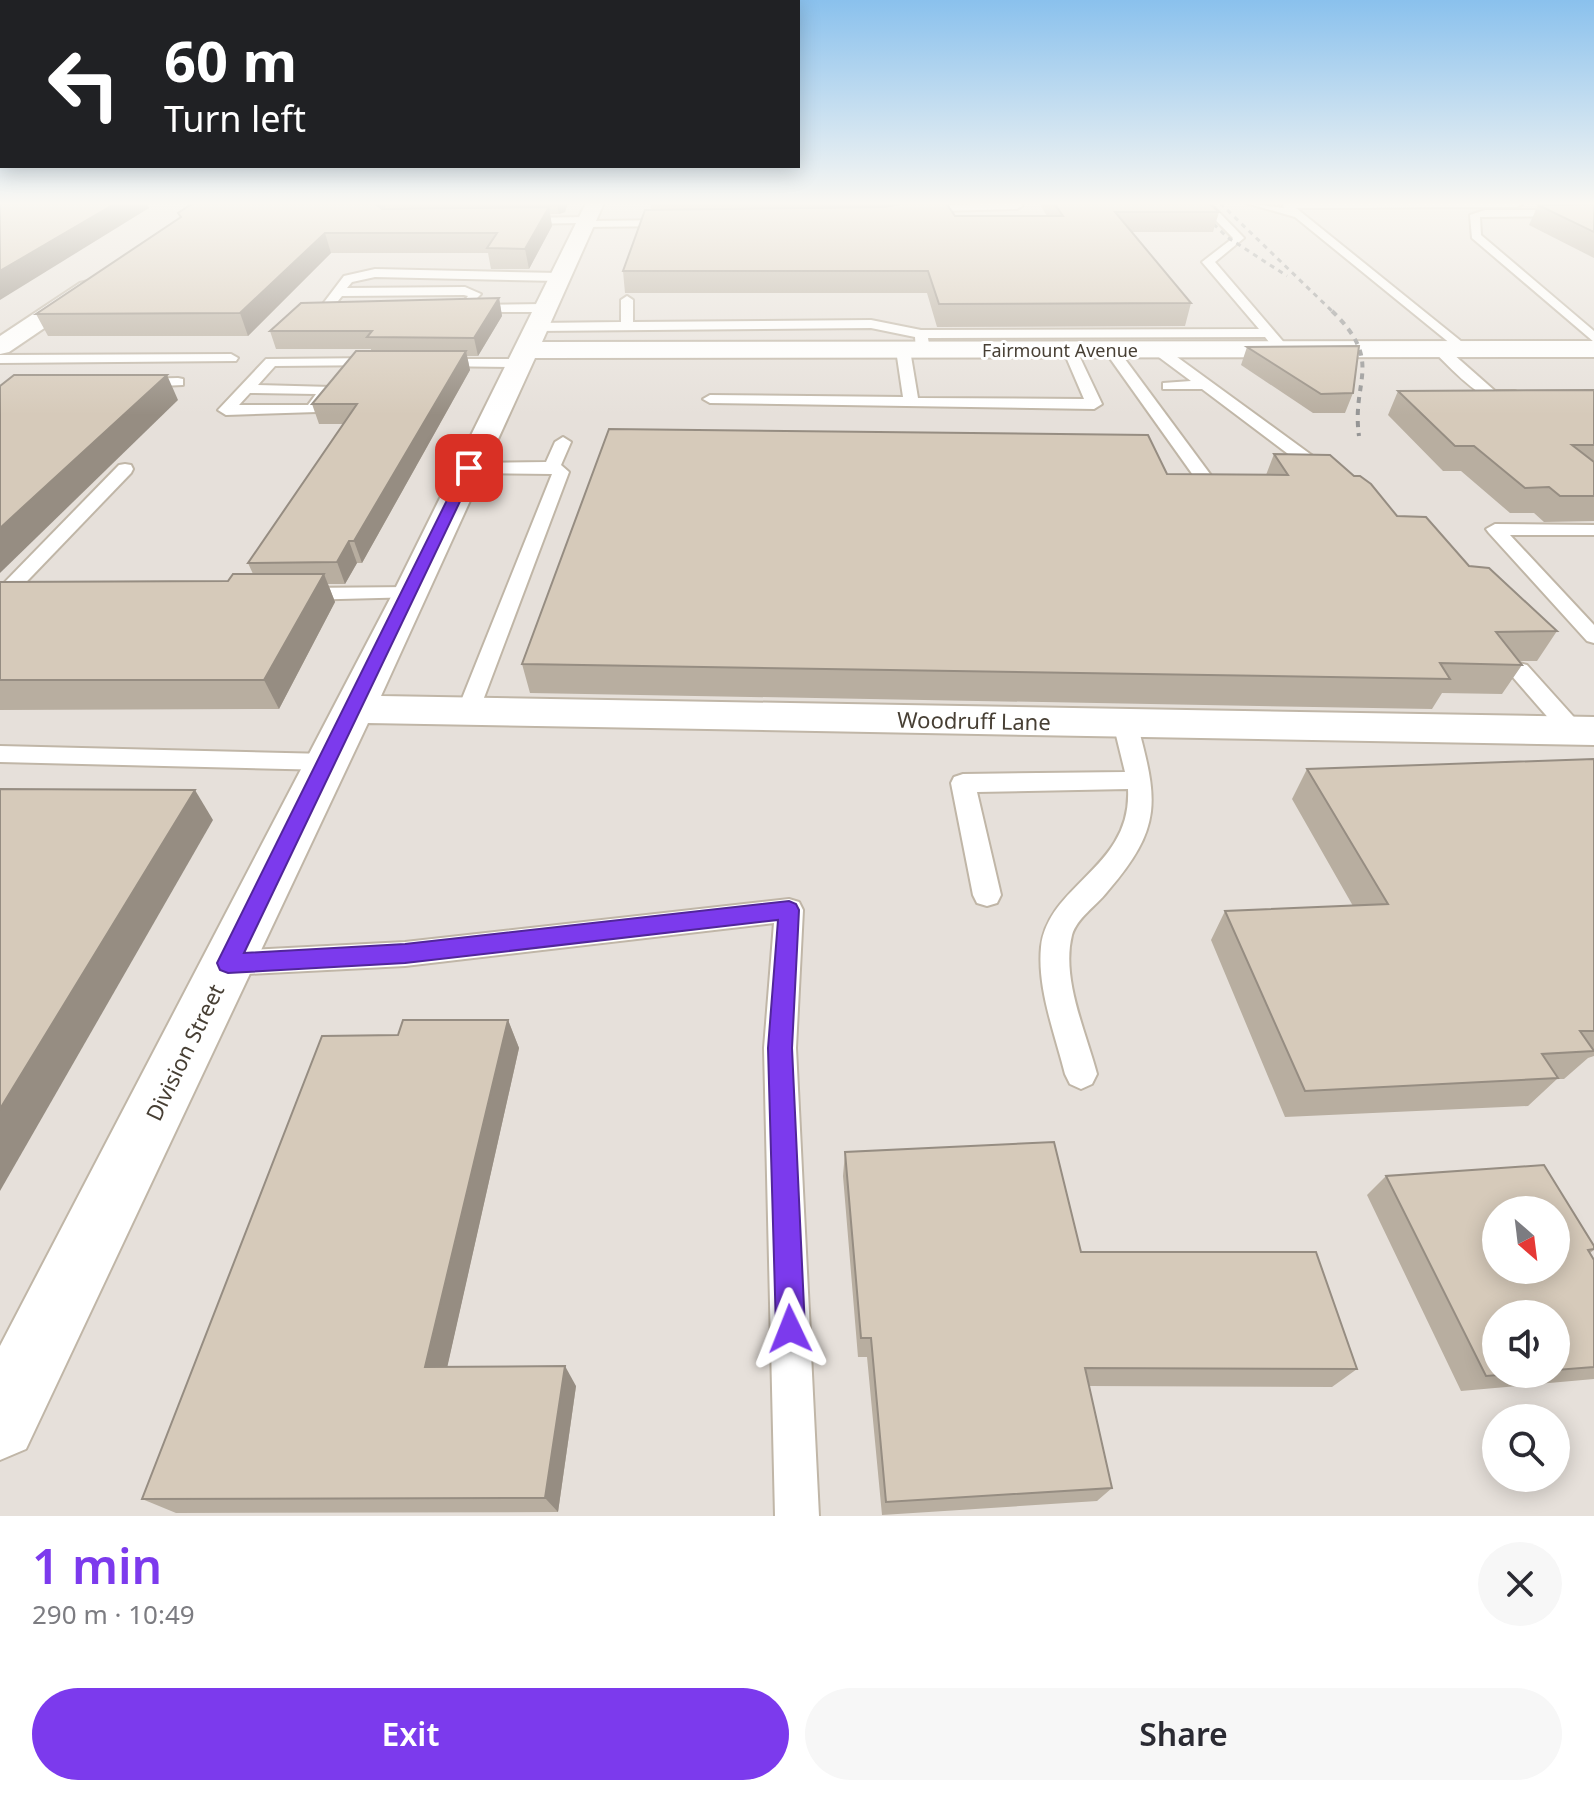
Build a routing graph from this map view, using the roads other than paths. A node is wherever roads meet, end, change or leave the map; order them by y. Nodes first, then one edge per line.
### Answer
1 (372, 274) edge
2 (377, 274) edge
3 (561, 274) edge
4 (1218, 274) edge
5 (1365, 274) edge
6 (1520, 274) edge
7 (100, 279) edge
8 (338, 292) junction
9 (627, 300) edge
10 (363, 311) edge
11 (627, 324) junction
12 (537, 325) junction
13 (1594, 338) edge
14 (1275, 341) junction
15 (916, 345) junction
16 (0, 347) edge
17 (1157, 349) junction
18 (1451, 349) junction
19 (1594, 349) edge
20 (1070, 350) junction
21 (1111, 350) junction
22 (231, 358) dead end
23 (0, 359) edge
24 (398, 362) edge
25 (414, 363) edge
26 (178, 382) dead end
27 (116, 383) edge
28 (1206, 385) junction
29 (1168, 386) dead end
30 (245, 389) junction
31 (1535, 395) edge
32 (710, 399) dead end
33 (911, 402) junction
34 (563, 442) dead end
35 (552, 467) junction
36 (469, 468) junction
37 (125, 469) dead end
38 (1204, 478) edge
39 (1344, 487) edge
40 (1594, 530) edge
41 (411, 593) junction
42 (280, 594) edge
43 (34, 595) edge
44 (2, 597) edge
45 (1594, 637) edge
46 (1519, 670) dead end
47 (354, 709) junction
48 (468, 711) junction
49 (1125, 723) junction
50 (1583, 731) edge
51 (0, 754) edge
52 (328, 762) junction
53 (1140, 780) junction
54 (987, 895) dead end
55 (228, 963) junction
56 (1081, 1074) dead end
57 (0, 1423) edge
58 (797, 1516) edge

1 - 8 lane
2 - 12 lane
3 - 12 street, Division Street
4 - 14 lane
5 - 18 lane
6 - 13 lane
7 - 16 street
8 - 10 lane
8 - 12 lane
9 - 11 lane
11 - 12 lane
11 - 15 lane
12 - 15 street, Fairmount Avenue
12 - 25 lane
12 - 36 street, Division Street
14 - 15 lane
14 - 17 street, Fairmount Avenue
14 - 18 street, Fairmount Avenue
15 - 20 street, Fairmount Avenue
15 - 33 lane
17 - 21 street, Fairmount Avenue
17 - 28 lane
18 - 19 street, Fairmount Avenue
18 - 31 lane
20 - 21 street, Fairmount Avenue
20 - 33 lane
21 - 38 lane
22 - 23 lane
24 - 30 lane
26 - 27 lane
28 - 29 lane
28 - 39 lane
30 - 30 lane
32 - 33 lane
34 - 35 lane
35 - 36 lane
35 - 48 lane
36 - 41 street, Division Street
37 - 44 lane
40 - 45 lane
41 - 42 lane
41 - 47 street, Division Street
43 - 44 lane
46 - 50 lane
47 - 48 street, Woodruff Lane
47 - 52 street, Division Street
48 - 49 street, Woodruff Lane
49 - 50 street, Woodruff Lane
49 - 53 lane
51 - 52 lane
52 - 55 street, Division Street
53 - 54 lane
53 - 56 lane
55 - 57 street, Division Street
55 - 58 lane

